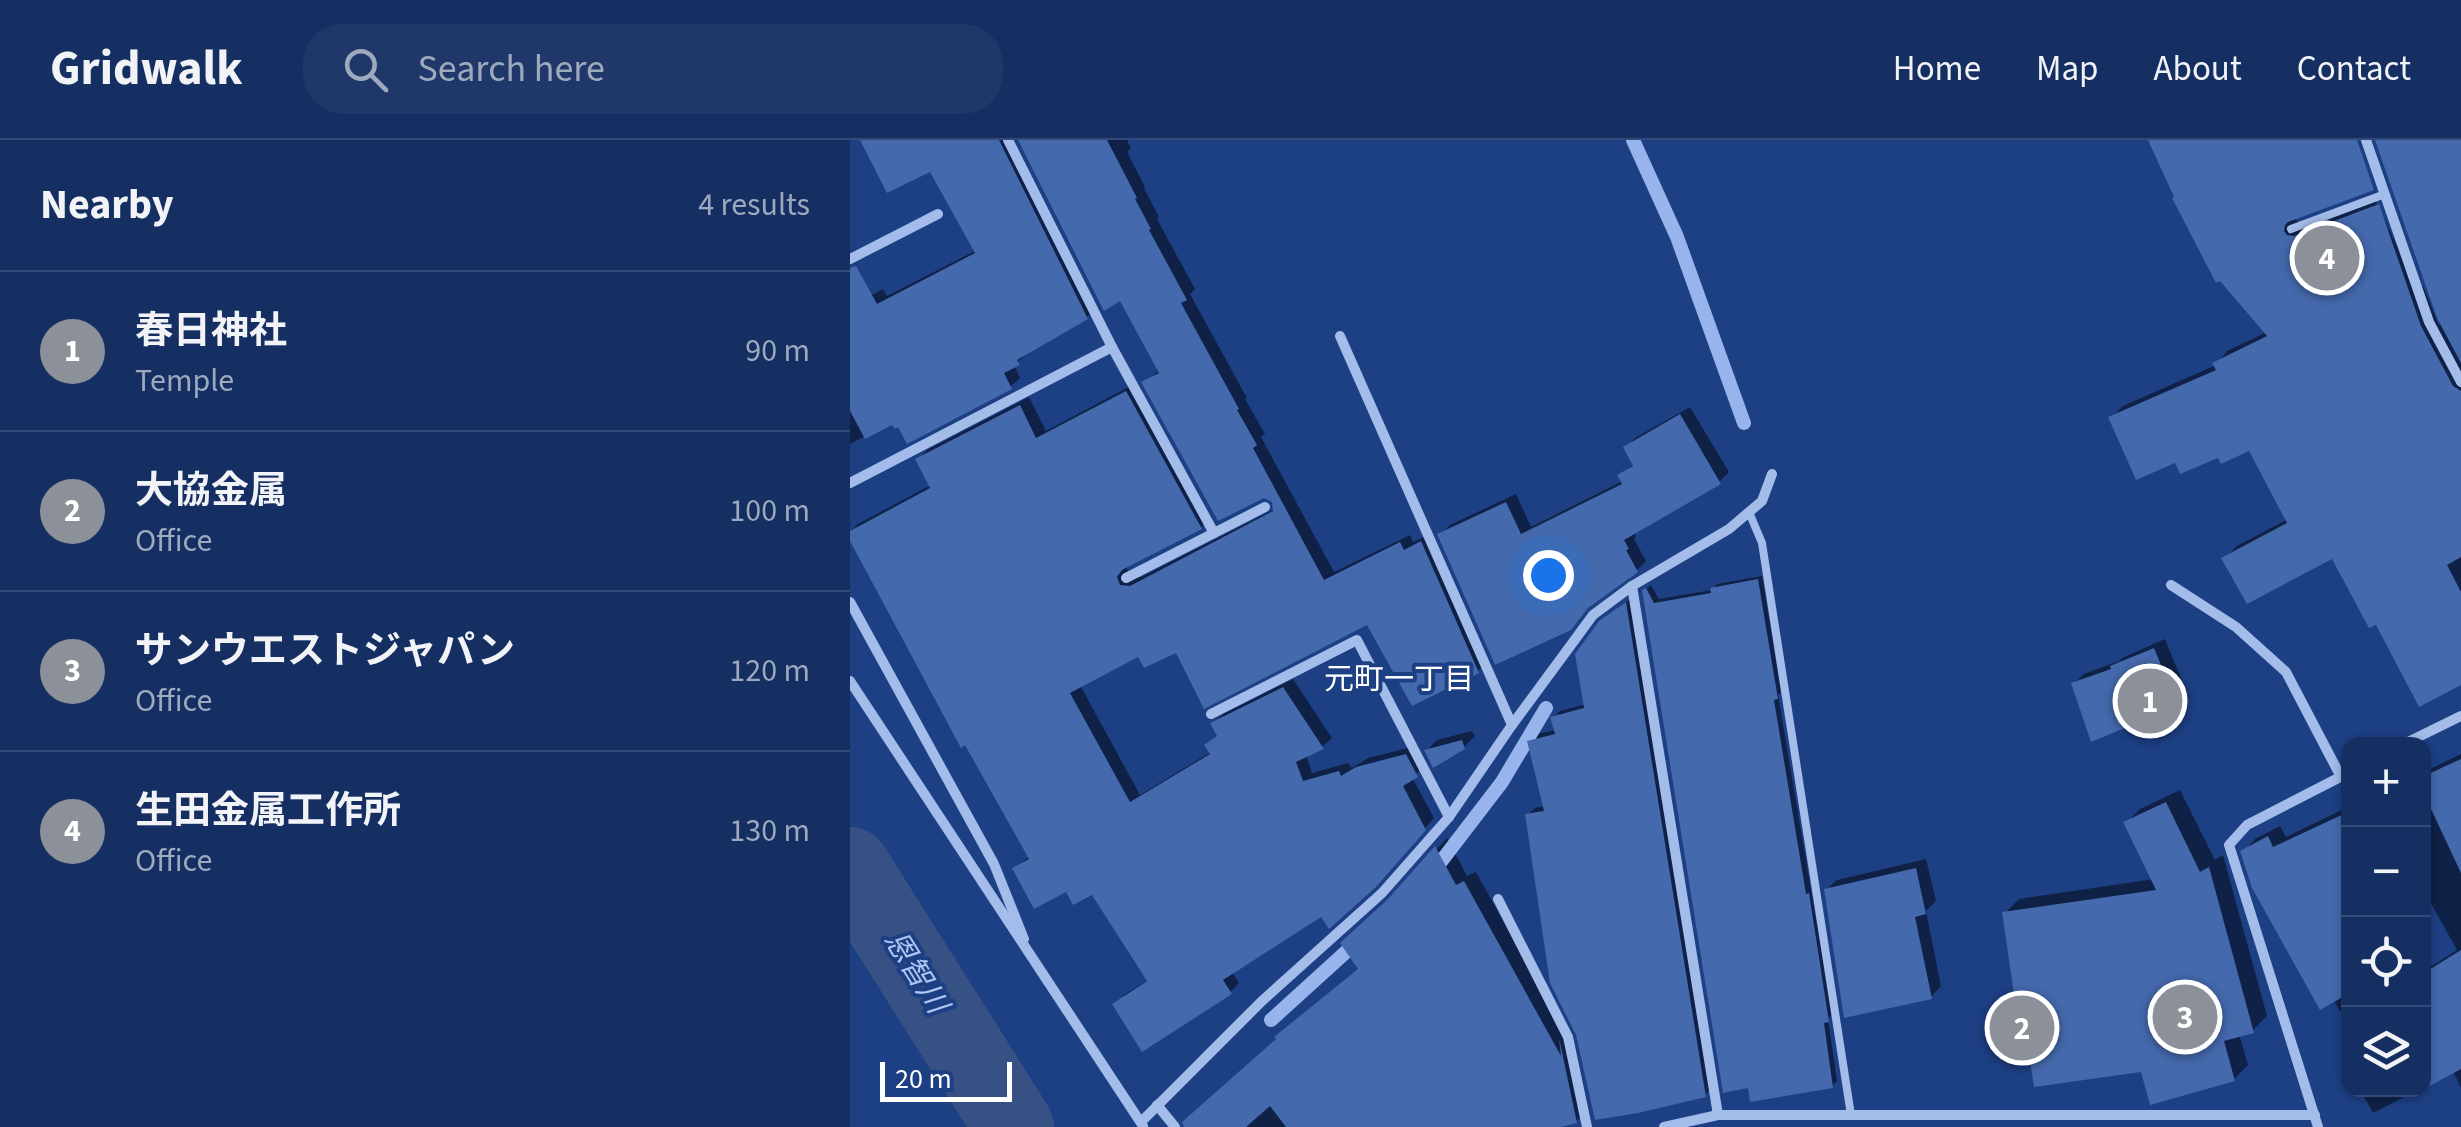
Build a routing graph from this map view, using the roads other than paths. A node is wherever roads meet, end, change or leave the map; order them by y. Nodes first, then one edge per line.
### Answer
1 (1008, 140) edge
2 (2366, 140) edge
3 (2385, 194) junction
4 (938, 214) dead end
5 (2290, 229) dead end
6 (850, 259) edge
7 (1340, 336) dead end
8 (1112, 348) junction
9 (2461, 382) edge
10 (1772, 474) dead end
11 (850, 483) edge
12 (1264, 507) dead end
13 (1749, 512) junction
14 (1214, 533) junction
15 (1126, 578) dead end
16 (1632, 586) junction
17 (2170, 586) dead end
18 (850, 602) edge
19 (850, 682) edge
20 (1211, 714) dead end
21 (2461, 716) edge
22 (1512, 725) junction
23 (2418, 737) edge
24 (2341, 768) edge
25 (2341, 777) edge
26 (1449, 818) junction
27 (1498, 899) dead end
28 (1034, 963) junction
29 (1157, 1105) junction
30 (1718, 1115) junction
31 (1850, 1116) junction
32 (2317, 1121) edge
33 (1142, 1125) edge
34 (1175, 1127) edge
35 (1587, 1127) edge
36 (1664, 1127) edge

1 - 8 street
2 - 3 street
3 - 5 lane
3 - 9 street
4 - 6 street
7 - 22 street
8 - 11 street
8 - 14 street
10 - 13 street
12 - 14 street
13 - 16 street
13 - 31 lane
14 - 15 street
16 - 22 street
16 - 30 street
17 - 24 street
18 - 28 street
19 - 28 street
20 - 26 street
21 - 23 street
22 - 26 street
25 - 32 street
26 - 29 street
27 - 35 street
28 - 33 street
29 - 33 street
29 - 34 street
30 - 31 street
30 - 36 street
31 - 32 street

